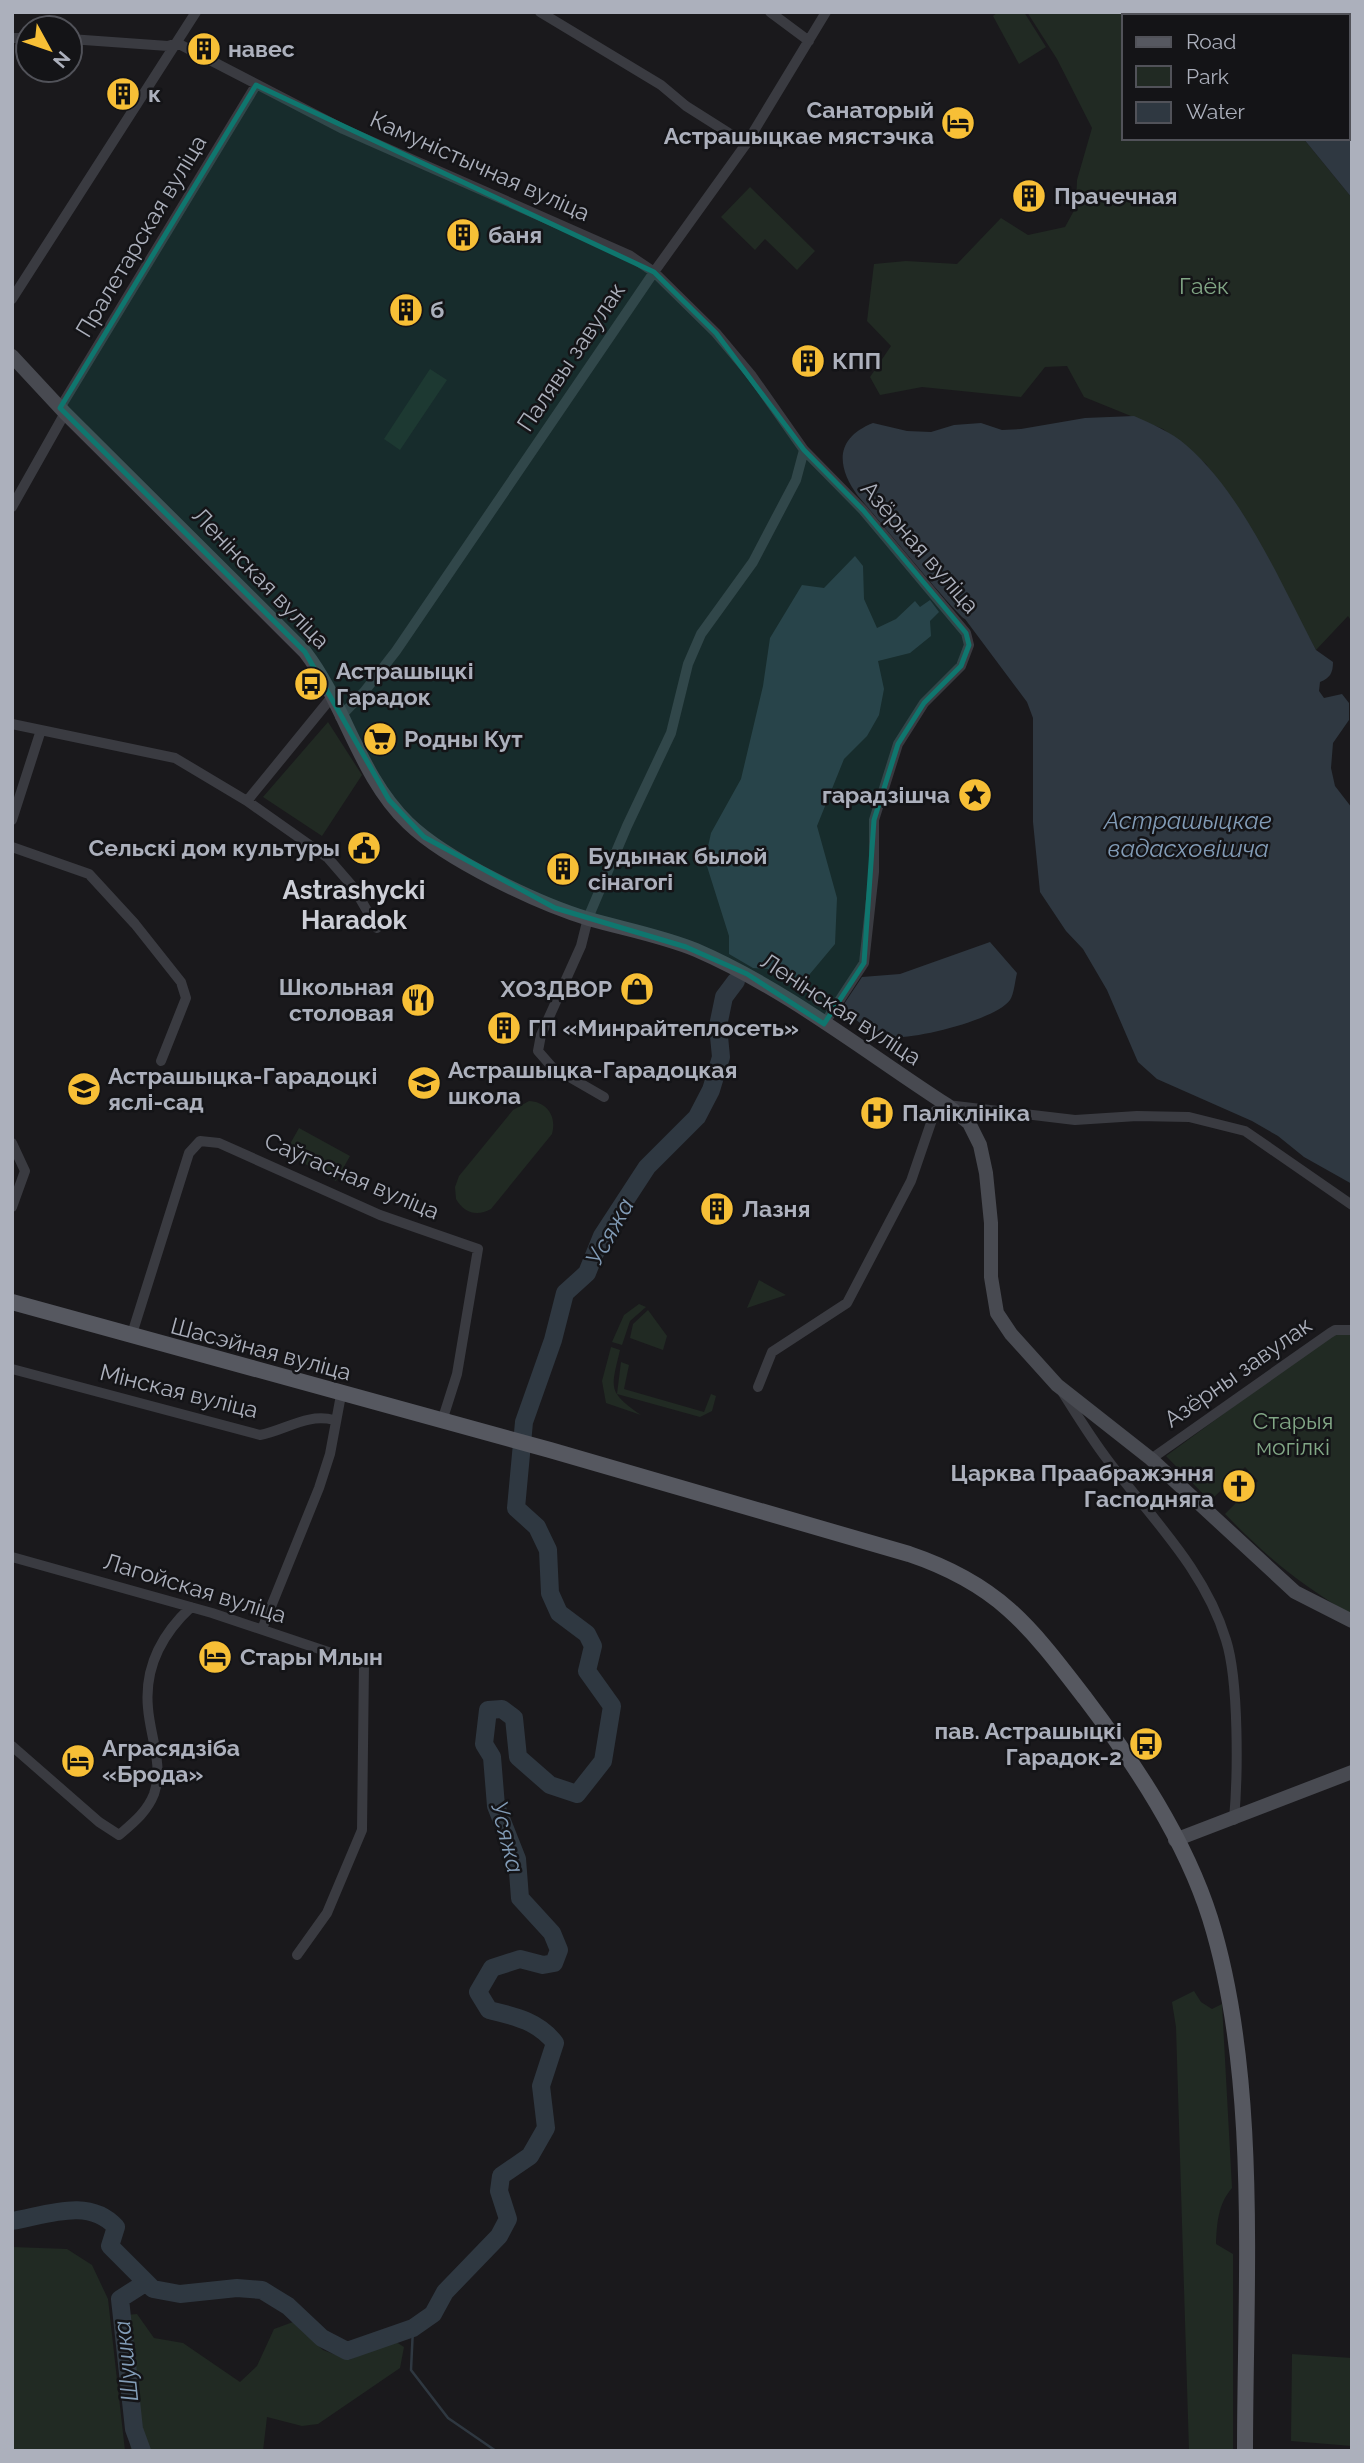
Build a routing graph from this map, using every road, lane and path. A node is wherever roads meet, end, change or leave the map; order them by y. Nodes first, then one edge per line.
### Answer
1 (196, 12) edge
2 (540, 12) edge
3 (770, 12) edge
4 (826, 12) edge
5 (84, 40) edge
6 (808, 41) junction
7 (177, 43) junction
8 (256, 85) junction
9 (746, 144) junction
10 (654, 272) junction
11 (12, 299) edge
12 (12, 356) edge
13 (62, 410) junction
14 (804, 450) junction
15 (12, 507) edge
16 (331, 698) junction
17 (340, 717) junction
18 (12, 724) edge
19 (41, 730) junction
20 (247, 801) junction
21 (12, 820) edge
22 (12, 847) edge
23 (588, 918) junction
24 (377, 928) dead end
25 (824, 1024) junction
26 (161, 1061) dead end
27 (604, 1097) dead end
28 (947, 1105) junction
29 (12, 1143) edge
30 (1352, 1205) edge
31 (12, 1207) edge
32 (12, 1303) edge
33 (1352, 1330) edge
34 (131, 1337) junction
35 (12, 1369) edge
36 (1057, 1385) junction
37 (758, 1387) dead end
38 (341, 1395) junction
39 (334, 1420) junction
40 (442, 1421) junction
41 (1151, 1459) junction
42 (12, 1557) edge
43 (191, 1607) junction
44 (1352, 1621) edge
45 (262, 1629) junction
46 (12, 1746) edge
47 (1352, 1772) edge
48 (1234, 1820) junction
49 (1175, 1840) junction
50 (298, 1955) dead end
51 (1245, 2451) edge

1 - 7 street
2 - 9 street
3 - 6 street
4 - 6 street, Палявы завулак
5 - 7 street, Камуністычная вуліца
6 - 9 street, Палявы завулак
7 - 8 street, Камуністычная вуліца
7 - 11 street
8 - 10 street, Камуністычная вуліца
8 - 13 street, Пралетарская вуліца
9 - 10 street, Палявы завулак
10 - 14 street, Камуністычная вуліца
10 - 17 street, Палявы завулак
12 - 13 street, Ленінская вуліца
13 - 15 street, Пралетарская вуліца
13 - 16 street, Ленінская вуліца
14 - 23 street
14 - 25 street, Азёрная вуліца
16 - 17 street, Ленінская вуліца
16 - 20 street
17 - 23 street, Ленінская вуліца
18 - 19 street
19 - 20 street
19 - 21 street
20 - 24 street
22 - 26 street
23 - 25 street, Ленінская вуліца
23 - 27 street
25 - 28 street, Ленінская вуліца
28 - 30 street
28 - 36 street, Ленінская вуліца
28 - 37 street
29 - 31 street
32 - 34 main road, Шасэйная вуліца
33 - 41 street, Азёрны завулак
34 - 38 main road, Шасэйная вуліца
34 - 40 street, Саўгасная вуліца
35 - 39 street, Мінская вуліца
36 - 41 street, Ленінская вуліца
36 - 48 street
38 - 39 street
38 - 40 main road, Шасэйная вуліца
39 - 45 street
40 - 49 main road, Шасэйная вуліца
41 - 44 street, Ленінская вуліца
42 - 43 street, Лагойская вуліца
43 - 45 street, Лагойская вуліца
43 - 46 street
45 - 50 street, Лагойская вуліца
47 - 48 street
48 - 49 street
49 - 51 main road, Шасэйная вуліца

